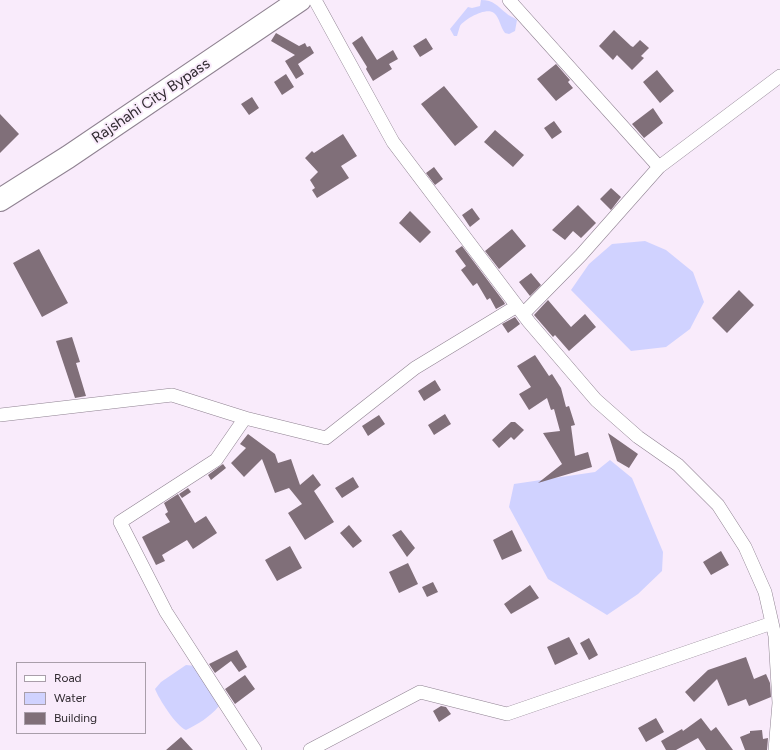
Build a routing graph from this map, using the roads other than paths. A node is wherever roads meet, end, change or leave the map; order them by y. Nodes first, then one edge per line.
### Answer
1 (300, 0) edge
2 (315, 0) edge
3 (509, 0) edge
4 (780, 76) edge
5 (660, 167) junction
6 (0, 200) edge
7 (520, 310) junction
8 (0, 415) edge
9 (245, 418) junction
10 (772, 623) junction
11 (779, 700) edge
12 (255, 750) edge
13 (310, 750) edge
14 (775, 750) edge

1 - 6 highway, Rajshahi City Bypass
2 - 7 street
3 - 5 street
4 - 5 street
5 - 7 street
7 - 9 street
7 - 10 street
8 - 9 street
9 - 12 street
10 - 11 street
10 - 13 street
11 - 14 street

